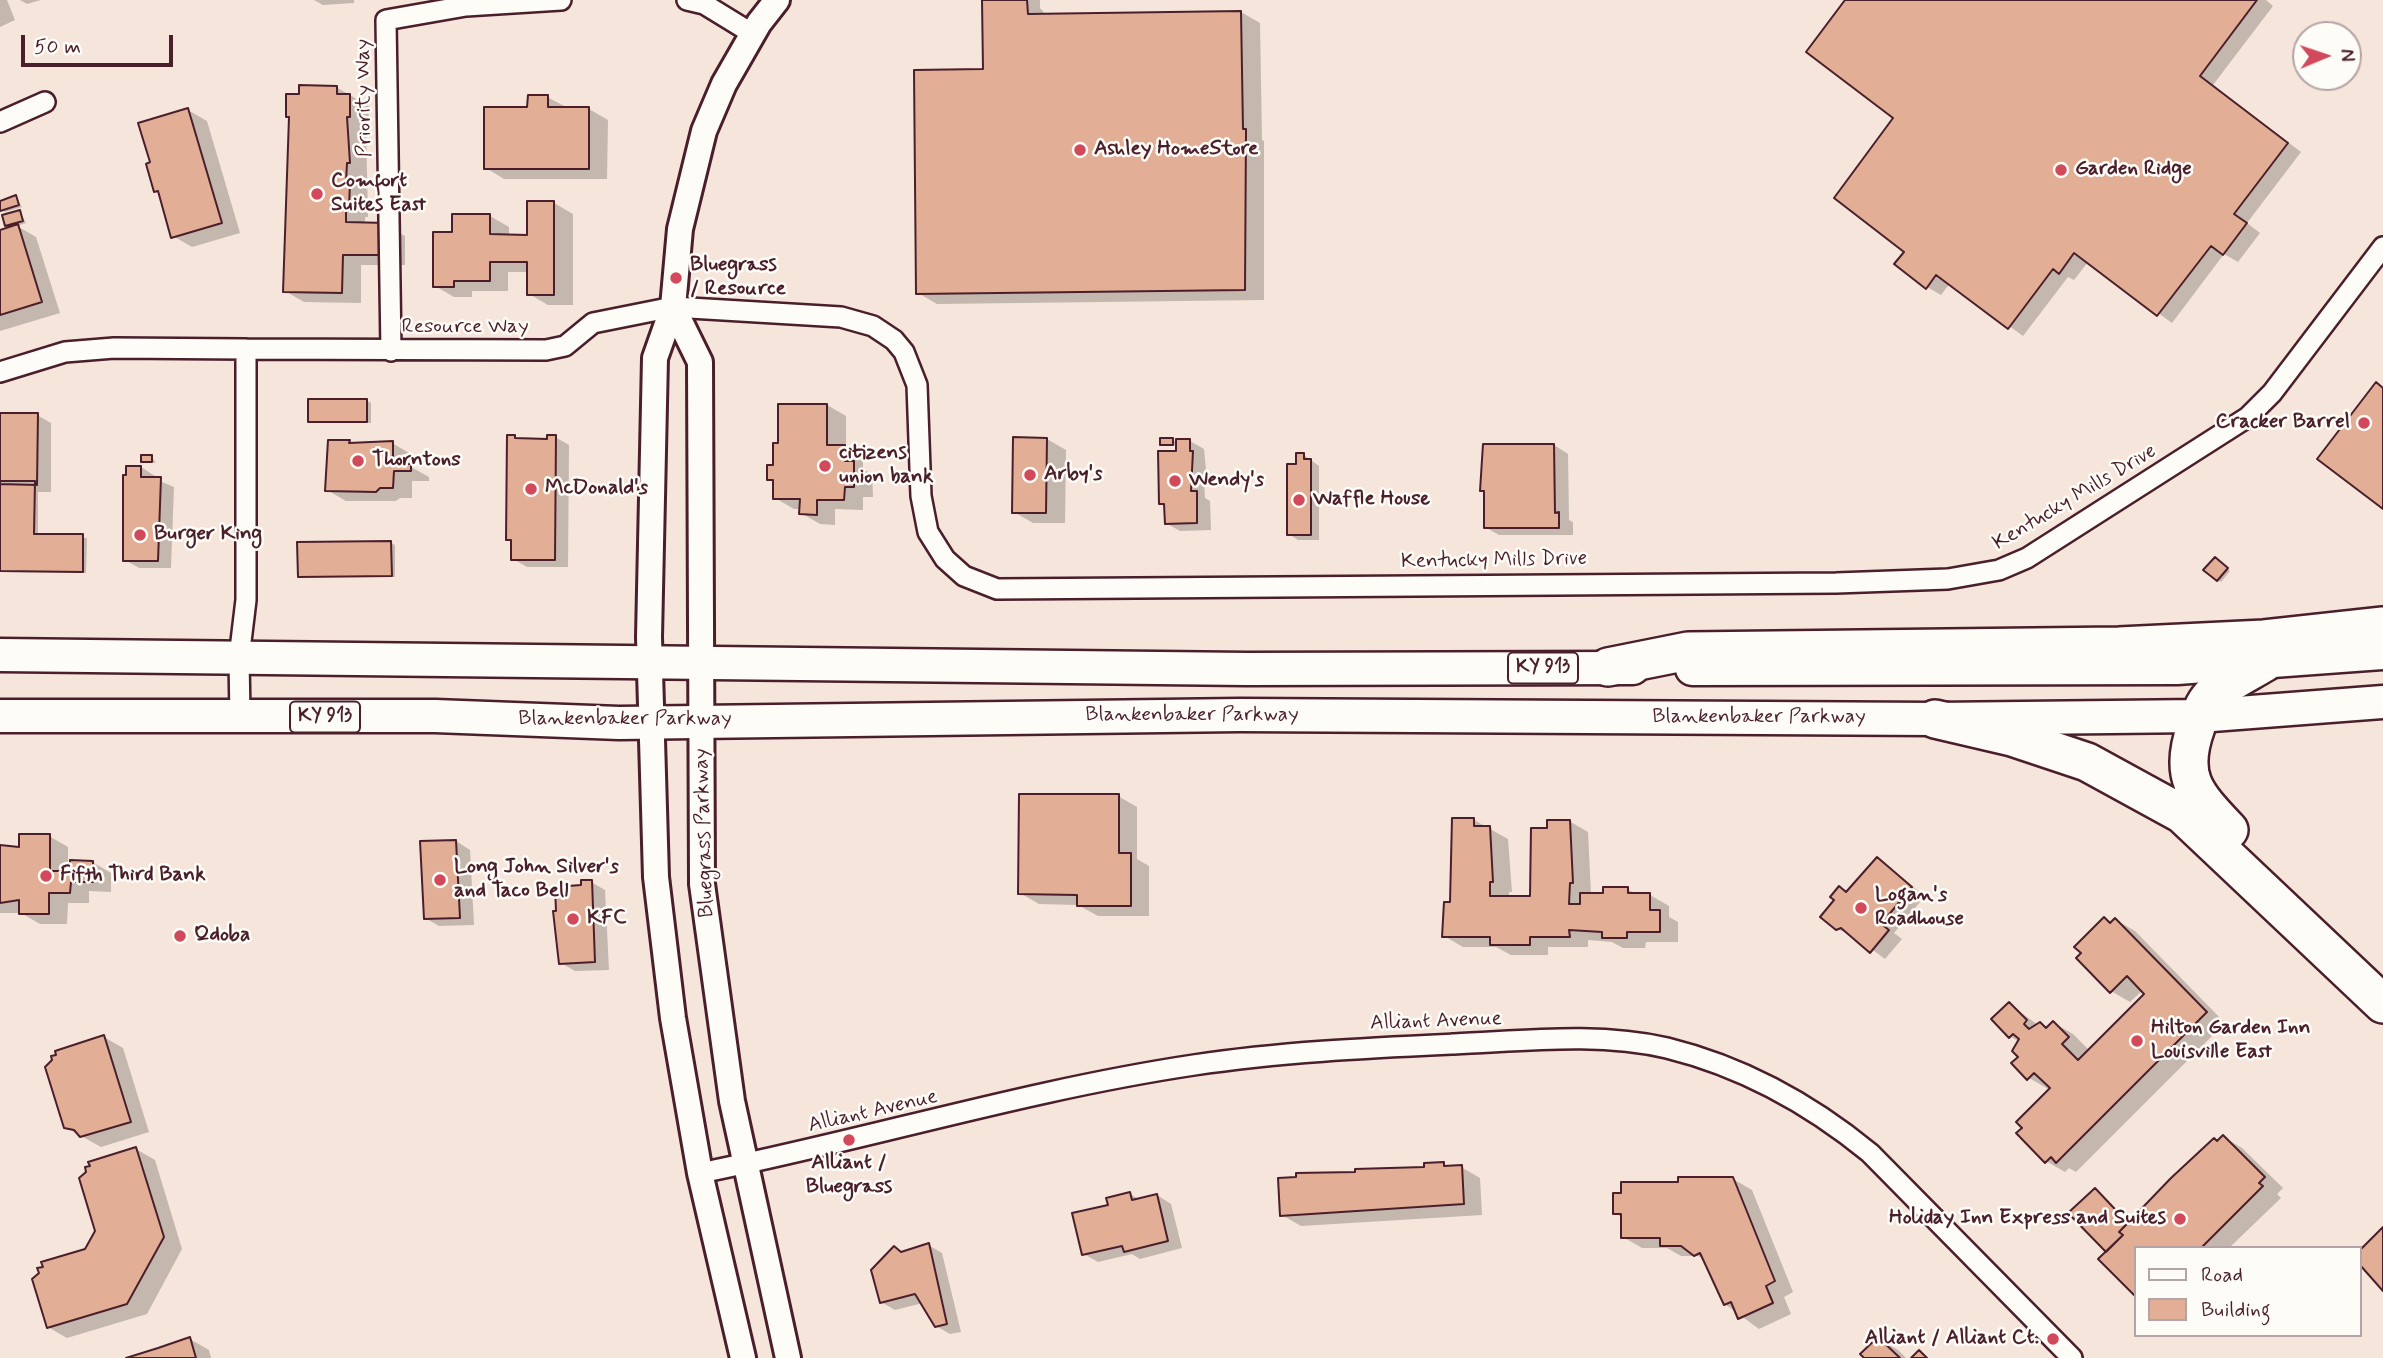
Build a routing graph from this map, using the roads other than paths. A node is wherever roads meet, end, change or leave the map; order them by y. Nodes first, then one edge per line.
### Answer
1 (561, 0) edge
2 (687, 0) edge
3 (777, 0) edge
4 (753, 34) junction
5 (45, 102) dead end
6 (0, 122) edge
7 (2383, 247) edge
8 (673, 307) junction
9 (246, 348) junction
10 (391, 351) junction
11 (0, 372) edge
12 (2383, 626) edge
13 (2383, 653) edge
14 (0, 655) edge
15 (239, 658) junction
16 (649, 662) junction
17 (703, 662) junction
18 (2264, 663) junction
19 (1608, 667) junction
20 (2383, 702) edge
21 (0, 716) edge
22 (2199, 716) junction
23 (240, 717) junction
24 (1935, 719) junction
25 (650, 720) junction
26 (704, 721) junction
27 (2371, 991) edge
28 (745, 1164) junction
29 (700, 1173) junction
30 (2066, 1356) edge
31 (743, 1358) edge
32 (788, 1358) edge

1 - 10 street, Priority Way
2 - 4 street
3 - 4 street
4 - 8 street
5 - 6 street
7 - 8 street, Kentucky Mills Drive
8 - 10 street, Resource Way
8 - 16 street
8 - 17 street, Bluegrass Parkway
9 - 10 street, Resource Way
9 - 11 street, Resource Way
9 - 15 street
12 - 19 highway
13 - 18 main road, KY 913
14 - 15 main road, KY 913
15 - 16 main road, KY 913
15 - 23 street
16 - 17 main road, KY 913
16 - 25 street
17 - 19 main road, KY 913
17 - 26 street, Bluegrass Parkway
18 - 19 main road, KY 913
18 - 22 highway
20 - 22 main road, Blankenbaker Parkway / KY 913
21 - 23 main road, Blankenbaker Parkway / KY 913
22 - 24 main road, Blankenbaker Parkway / KY 913
22 - 27 highway
23 - 25 main road, Blankenbaker Parkway / KY 913
24 - 26 main road, Blankenbaker Parkway / KY 913
24 - 27 highway
25 - 26 main road, Blankenbaker Parkway / KY 913
25 - 29 street
26 - 28 street, Bluegrass Parkway
28 - 29 street, Alliant Avenue
28 - 30 street, Alliant Avenue
28 - 32 street, Bluegrass Parkway
29 - 31 street

